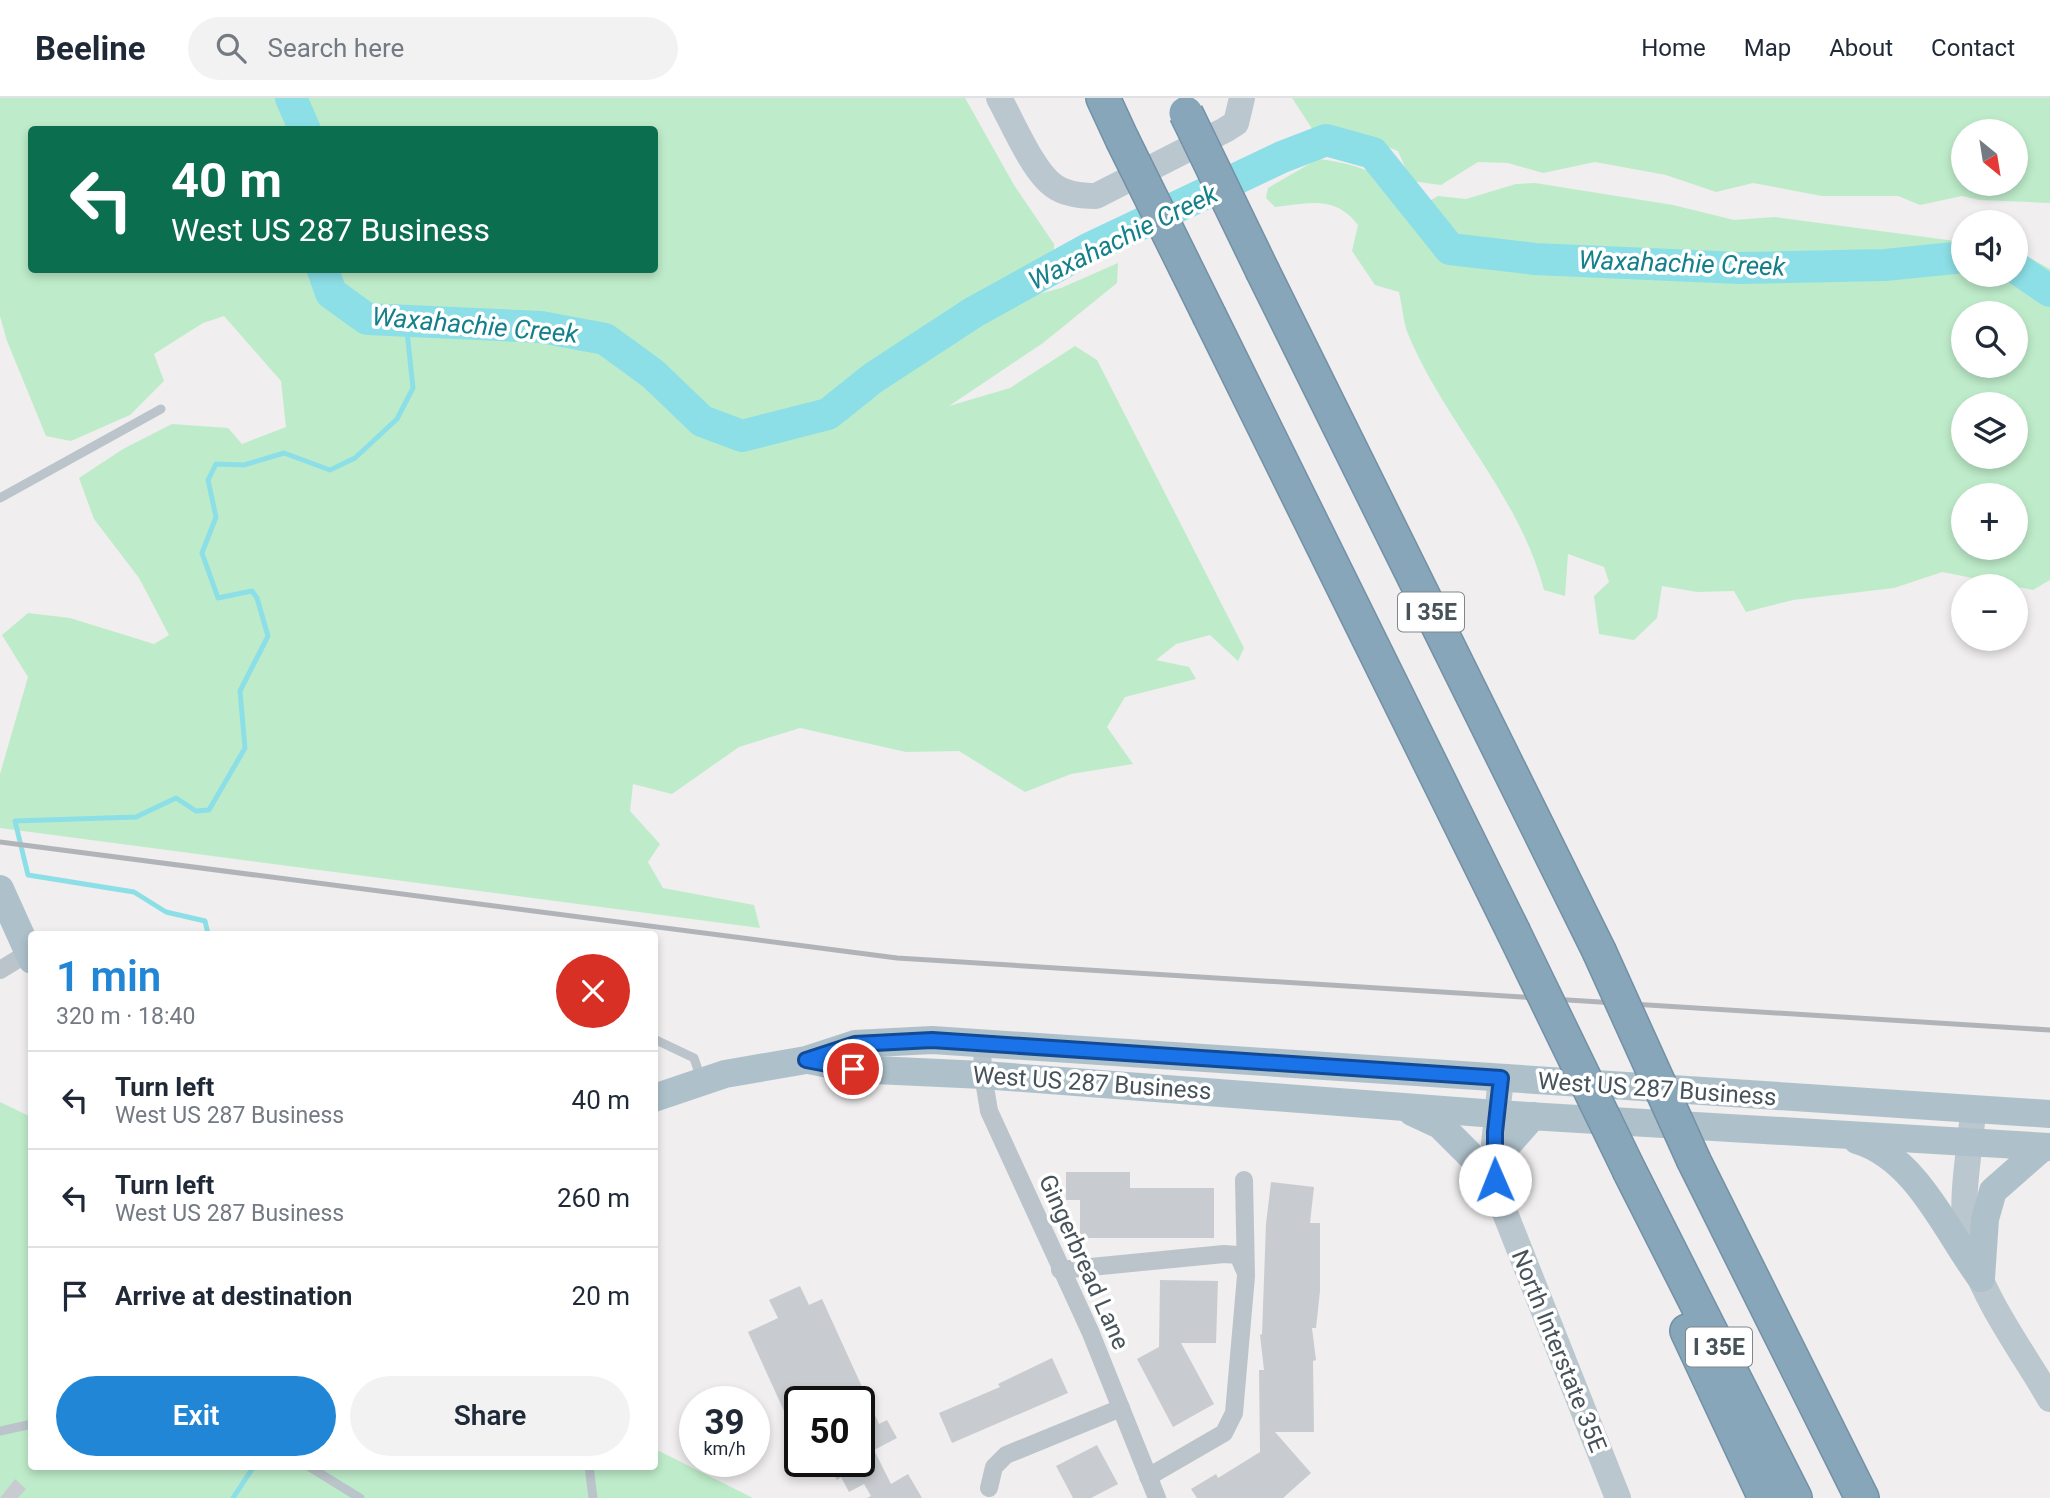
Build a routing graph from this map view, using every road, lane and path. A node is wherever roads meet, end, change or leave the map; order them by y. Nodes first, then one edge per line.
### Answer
1 (999, 98) edge
2 (1102, 98) edge
3 (1242, 98) edge
4 (1182, 106) edge
5 (161, 409) dead end
6 (0, 498) edge
7 (0, 889) edge
8 (28, 954) edge
9 (28, 956) edge
10 (0, 970) edge
11 (658, 1040) edge
12 (982, 1042) junction
13 (806, 1060) junction
14 (983, 1075) junction
15 (1501, 1078) junction
16 (702, 1081) junction
17 (658, 1097) edge
18 (1393, 1105) junction
19 (1973, 1111) junction
20 (1496, 1114) junction
21 (2050, 1114) edge
22 (1533, 1116) junction
23 (1834, 1133) junction
24 (1971, 1143) junction
25 (2046, 1147) edge
26 (1494, 1170) junction
27 (1244, 1180) dead end
28 (1636, 1184) junction
29 (1060, 1270) junction
30 (1246, 1276) junction
31 (1981, 1278) junction
32 (1786, 1348) junction
33 (2050, 1399) edge
34 (1121, 1408) junction
35 (28, 1425) edge
36 (0, 1431) edge
37 (314, 1470) edge
38 (590, 1470) edge
39 (1149, 1476) junction
40 (989, 1488) dead end
41 (360, 1498) edge
42 (593, 1498) edge
43 (1157, 1498) edge
44 (1618, 1498) edge
45 (1765, 1498) edge
46 (1795, 1498) edge
47 (1862, 1498) edge
48 (1881, 1498) edge

1 - 3 main road
2 - 28 highway, I 35E, bridge
4 - 32 highway, I 35E, bridge
5 - 6 lane
7 - 8 main road
9 - 10 street
11 - 16 lane
12 - 13 main road, West US 287 Business
12 - 14 street, Gingerbread Lane
12 - 15 main road, West US 287 Business
13 - 14 main road, West US 287 Business
13 - 16 main road, West US 287 Business
14 - 18 main road, West US 287 Business
14 - 29 street, Gingerbread Lane
15 - 19 main road, West US 287 Business
15 - 20 main road, North Interstate 35E
16 - 17 main road, West US 287 Business
18 - 20 main road, West US 287 Business
18 - 26 main road
19 - 21 main road, West US 287 Business
19 - 24 main road
20 - 22 main road, West US 287 Business
20 - 26 main road, North Interstate 35E
22 - 23 main road, West US 287 Business
22 - 26 main road
23 - 24 main road, West US 287 Business
23 - 31 main road
24 - 25 main road, West US 287 Business
24 - 31 main road
25 - 31 main road
26 - 44 main road, North Interstate 35E
27 - 30 street
28 - 45 highway
28 - 46 highway, I 35E
29 - 30 street
29 - 34 street, Gingerbread Lane
30 - 39 street
31 - 33 main road
32 - 47 highway, I 35E
32 - 48 highway
34 - 39 street, Gingerbread Lane
34 - 40 street
35 - 36 lane
37 - 41 lane
38 - 42 lane
39 - 43 street, Gingerbread Lane

